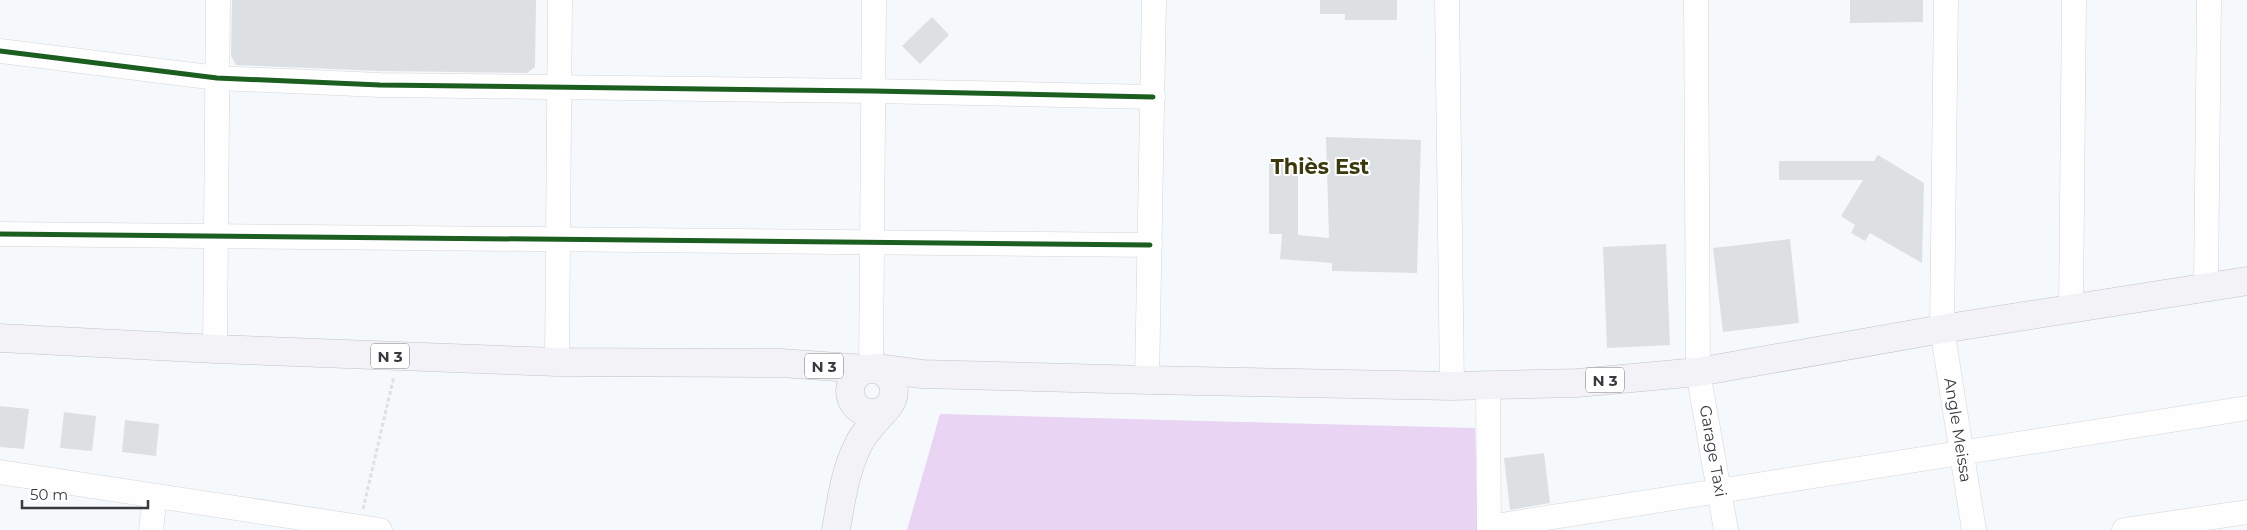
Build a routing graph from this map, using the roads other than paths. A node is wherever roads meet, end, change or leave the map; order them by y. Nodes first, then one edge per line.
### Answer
1 (218, 0) edge
2 (560, 0) edge
3 (874, 0) edge
4 (1154, 0) edge
5 (1447, 0) edge
6 (1696, 0) edge
7 (1946, 0) edge
8 (2074, 0) edge
9 (2209, 0) edge
10 (0, 51) edge
11 (217, 78) junction
12 (559, 87) junction
13 (873, 90) junction
14 (1152, 97) junction
15 (0, 234) edge
16 (216, 236) junction
17 (558, 239) junction
18 (872, 242) junction
19 (1150, 245) junction
20 (2247, 281) edge
21 (2206, 286) junction
22 (2071, 308) junction
23 (1942, 329) junction
24 (0, 338) edge
25 (215, 349) junction
26 (557, 362) junction
27 (781, 363) junction
28 (871, 369) junction
29 (1698, 372) junction
30 (955, 374) junction
31 (1147, 380) junction
32 (1488, 385) junction
33 (1452, 386) junction
34 (851, 396) junction
35 (890, 404) junction
36 (2247, 408) edge
37 (1962, 453) junction
38 (0, 472) edge
39 (845, 482) junction
40 (1720, 491) junction
41 (155, 496) junction
42 (2247, 512) edge
43 (366, 529) edge
44 (1489, 529) edge
45 (151, 530) edge
46 (836, 530) edge
47 (1726, 530) edge
48 (1974, 530) edge
49 (2124, 530) edge

1 - 11 street
2 - 12 street
3 - 13 street
4 - 14 street
5 - 33 street
6 - 29 street, Garage Taxi
7 - 23 street, Angle Meissa
8 - 22 street
9 - 21 street
10 - 11 street
11 - 12 street
11 - 16 street
12 - 13 street
12 - 17 street
13 - 14 street
13 - 18 street
14 - 19 street
15 - 16 street
16 - 17 street
16 - 25 street
17 - 18 street
17 - 26 street
18 - 19 street
18 - 28 street
19 - 31 street
20 - 21 main road, N 3
21 - 22 main road, N 3
22 - 23 main road, N 3
23 - 29 main road, N 3
23 - 37 street, Angle Meissa
24 - 25 main road, N 3
25 - 26 main road, N 3
26 - 27 main road, N 3
27 - 28 main road, N 3
27 - 34 main road, N 3
28 - 30 main road, N 3
28 - 34 main road
28 - 35 main road
29 - 32 main road, N 3
29 - 40 street, Garage Taxi
30 - 31 main road, N 3
30 - 35 main road, N 3
31 - 33 main road, N 3
32 - 33 main road, N 3
32 - 44 street
34 - 35 main road
34 - 39 main road
35 - 39 main road
36 - 37 street
37 - 40 street
37 - 48 street, Angle Meissa
38 - 41 street
39 - 46 main road
40 - 44 street
40 - 47 street, Garage Taxi
41 - 43 street
41 - 45 street
42 - 49 street

